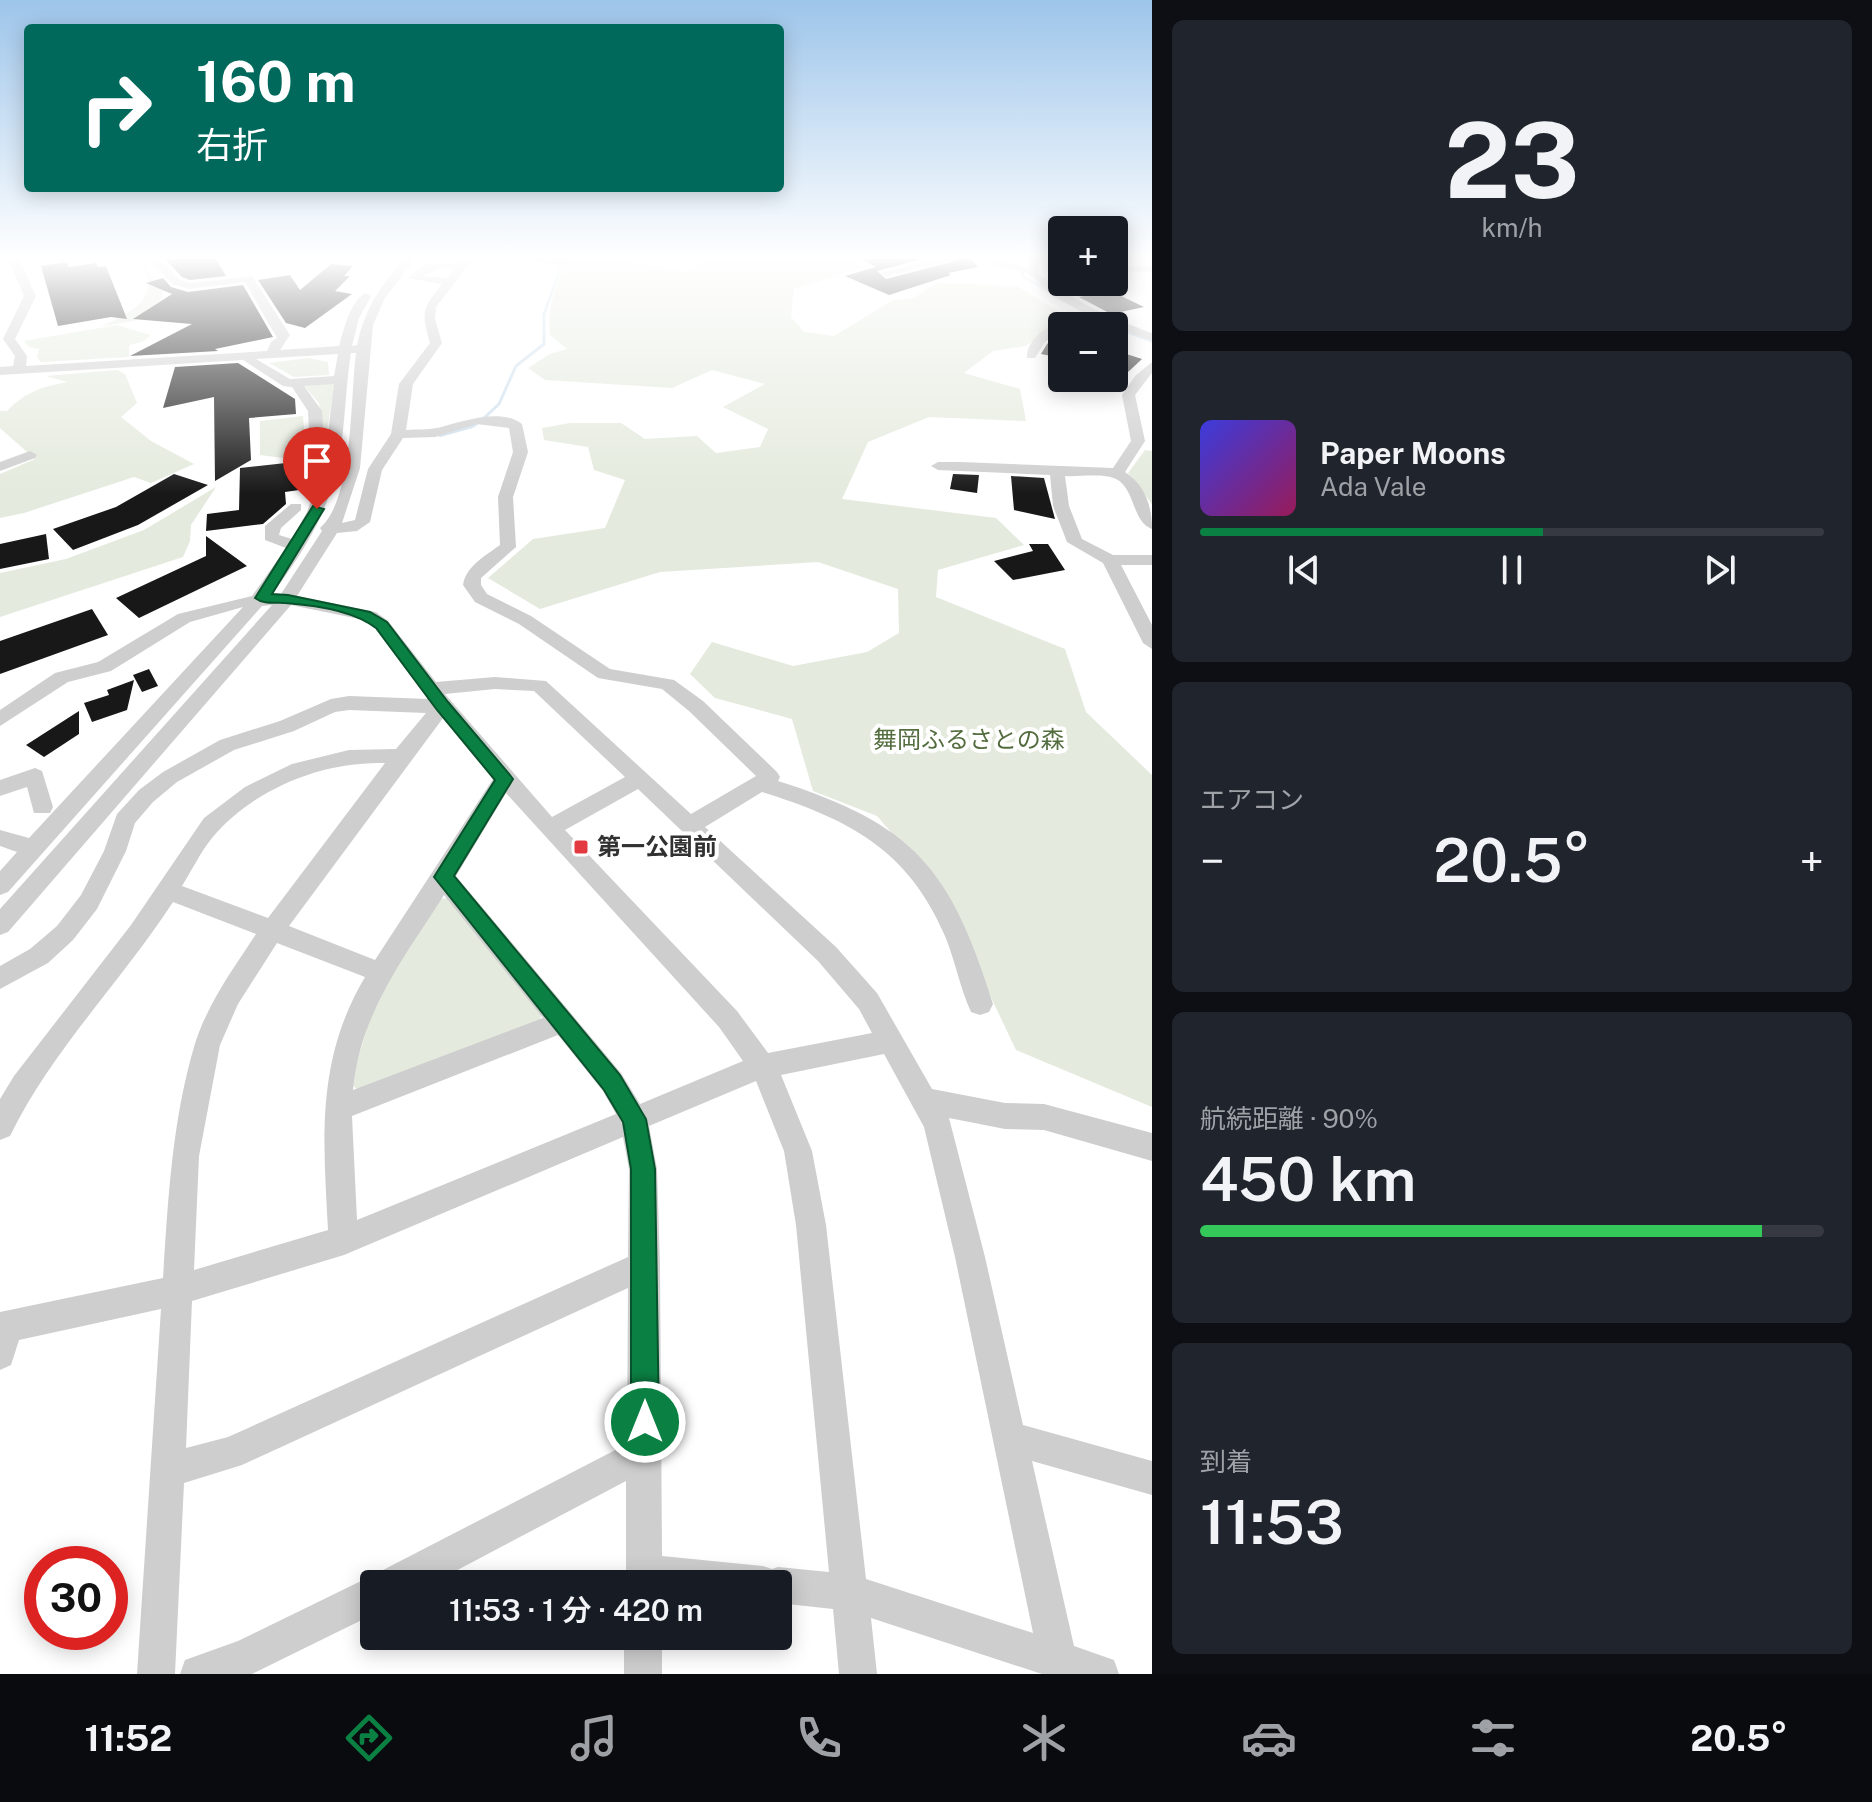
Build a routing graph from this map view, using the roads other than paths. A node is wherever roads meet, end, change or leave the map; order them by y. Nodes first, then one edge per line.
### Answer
1 (10, 337) edge
2 (284, 337) edge
3 (349, 337) edge
4 (365, 337) edge
5 (434, 337) edge
6 (1045, 337) edge
7 (364, 349) junction
8 (346, 350) junction
9 (273, 354) junction
10 (1031, 355) dead end
11 (249, 356) junction
12 (1152, 366) edge
13 (19, 369) junction
14 (0, 371) edge
15 (343, 379) junction
16 (296, 383) junction
17 (398, 434) junction
18 (30, 455) dead end
19 (938, 466) dead end
20 (0, 467) edge
21 (318, 468) dead end
22 (1057, 473) junction
23 (1117, 473) junction
24 (296, 507) dead end
25 (1152, 524) edge
26 (328, 528) junction
27 (295, 546) junction
28 (1110, 560) junction
29 (1152, 560) edge
30 (262, 598) junction
31 (288, 599) junction
32 (1152, 643) edge
33 (436, 698) junction
34 (0, 719) edge
35 (401, 756) junction
36 (641, 778) junction
37 (504, 779) junction
38 (760, 783) junction
39 (0, 788) edge
40 (42, 807) dead end
41 (690, 825) junction
42 (549, 829) junction
43 (0, 838) edge
44 (33, 848) junction
45 (443, 877) junction
46 (0, 886) edge
47 (168, 890) junction
48 (0, 925) edge
49 (271, 932) junction
50 (382, 973) junction
51 (0, 978) edge
52 (980, 1004) dead end
53 (562, 1022) junction
54 (892, 1041) junction
55 (762, 1066) junction
56 (924, 1100) junction
57 (339, 1108) junction
58 (634, 1119) junction
59 (0, 1127) edge
60 (1152, 1147) edge
61 (344, 1240) junction
62 (645, 1265) junction
63 (178, 1290) junction
64 (2, 1336) edge
65 (1009, 1438) junction
66 (645, 1453) junction
67 (170, 1470) junction
68 (1152, 1478) edge
69 (421, 1570) edge
70 (644, 1570) edge
71 (792, 1586) edge
72 (849, 1592) junction
73 (360, 1601) edge
74 (643, 1650) edge
75 (1060, 1667) edge
76 (156, 1674) edge
77 (199, 1674) edge
78 (643, 1674) edge
79 (858, 1674) edge
80 (1100, 1674) edge

1 - 13 street
2 - 9 street
3 - 8 street
4 - 7 street
5 - 17 street
6 - 10 street
7 - 8 street
7 - 26 street
8 - 9 street
8 - 15 street
9 - 11 street
11 - 13 street
11 - 16 street
12 - 23 street
13 - 14 street
15 - 16 street
15 - 27 street
16 - 21 street
17 - 26 street
17 - 38 street
18 - 20 street
19 - 22 street
22 - 23 street
22 - 28 street
23 - 25 street
24 - 27 street
26 - 31 street
27 - 30 street
28 - 29 street
28 - 32 street
30 - 31 street
30 - 34 street
30 - 44 street
31 - 33 street
31 - 48 street
33 - 35 street
33 - 36 street
33 - 37 street
33 - 51 street
35 - 47 street
35 - 49 street
36 - 41 street
36 - 42 street
37 - 42 street
37 - 45 street
38 - 41 street
38 - 52 street
39 - 40 street
41 - 54 street
42 - 55 street
43 - 44 street
44 - 46 street
45 - 50 street
45 - 53 street
47 - 49 street
47 - 59 street
49 - 50 street
49 - 63 street
50 - 57 street
53 - 57 street
53 - 58 street
54 - 55 street
54 - 56 street
55 - 58 street
55 - 72 street
56 - 60 street
56 - 65 street
57 - 61 street
58 - 61 street
58 - 62 street
61 - 63 street
62 - 66 street
62 - 67 street
63 - 64 street
63 - 67 street
65 - 68 street
65 - 75 street
66 - 69 street
66 - 70 street
67 - 76 street
71 - 72 street
72 - 75 street
72 - 79 street
73 - 77 street
74 - 78 street
75 - 80 street

